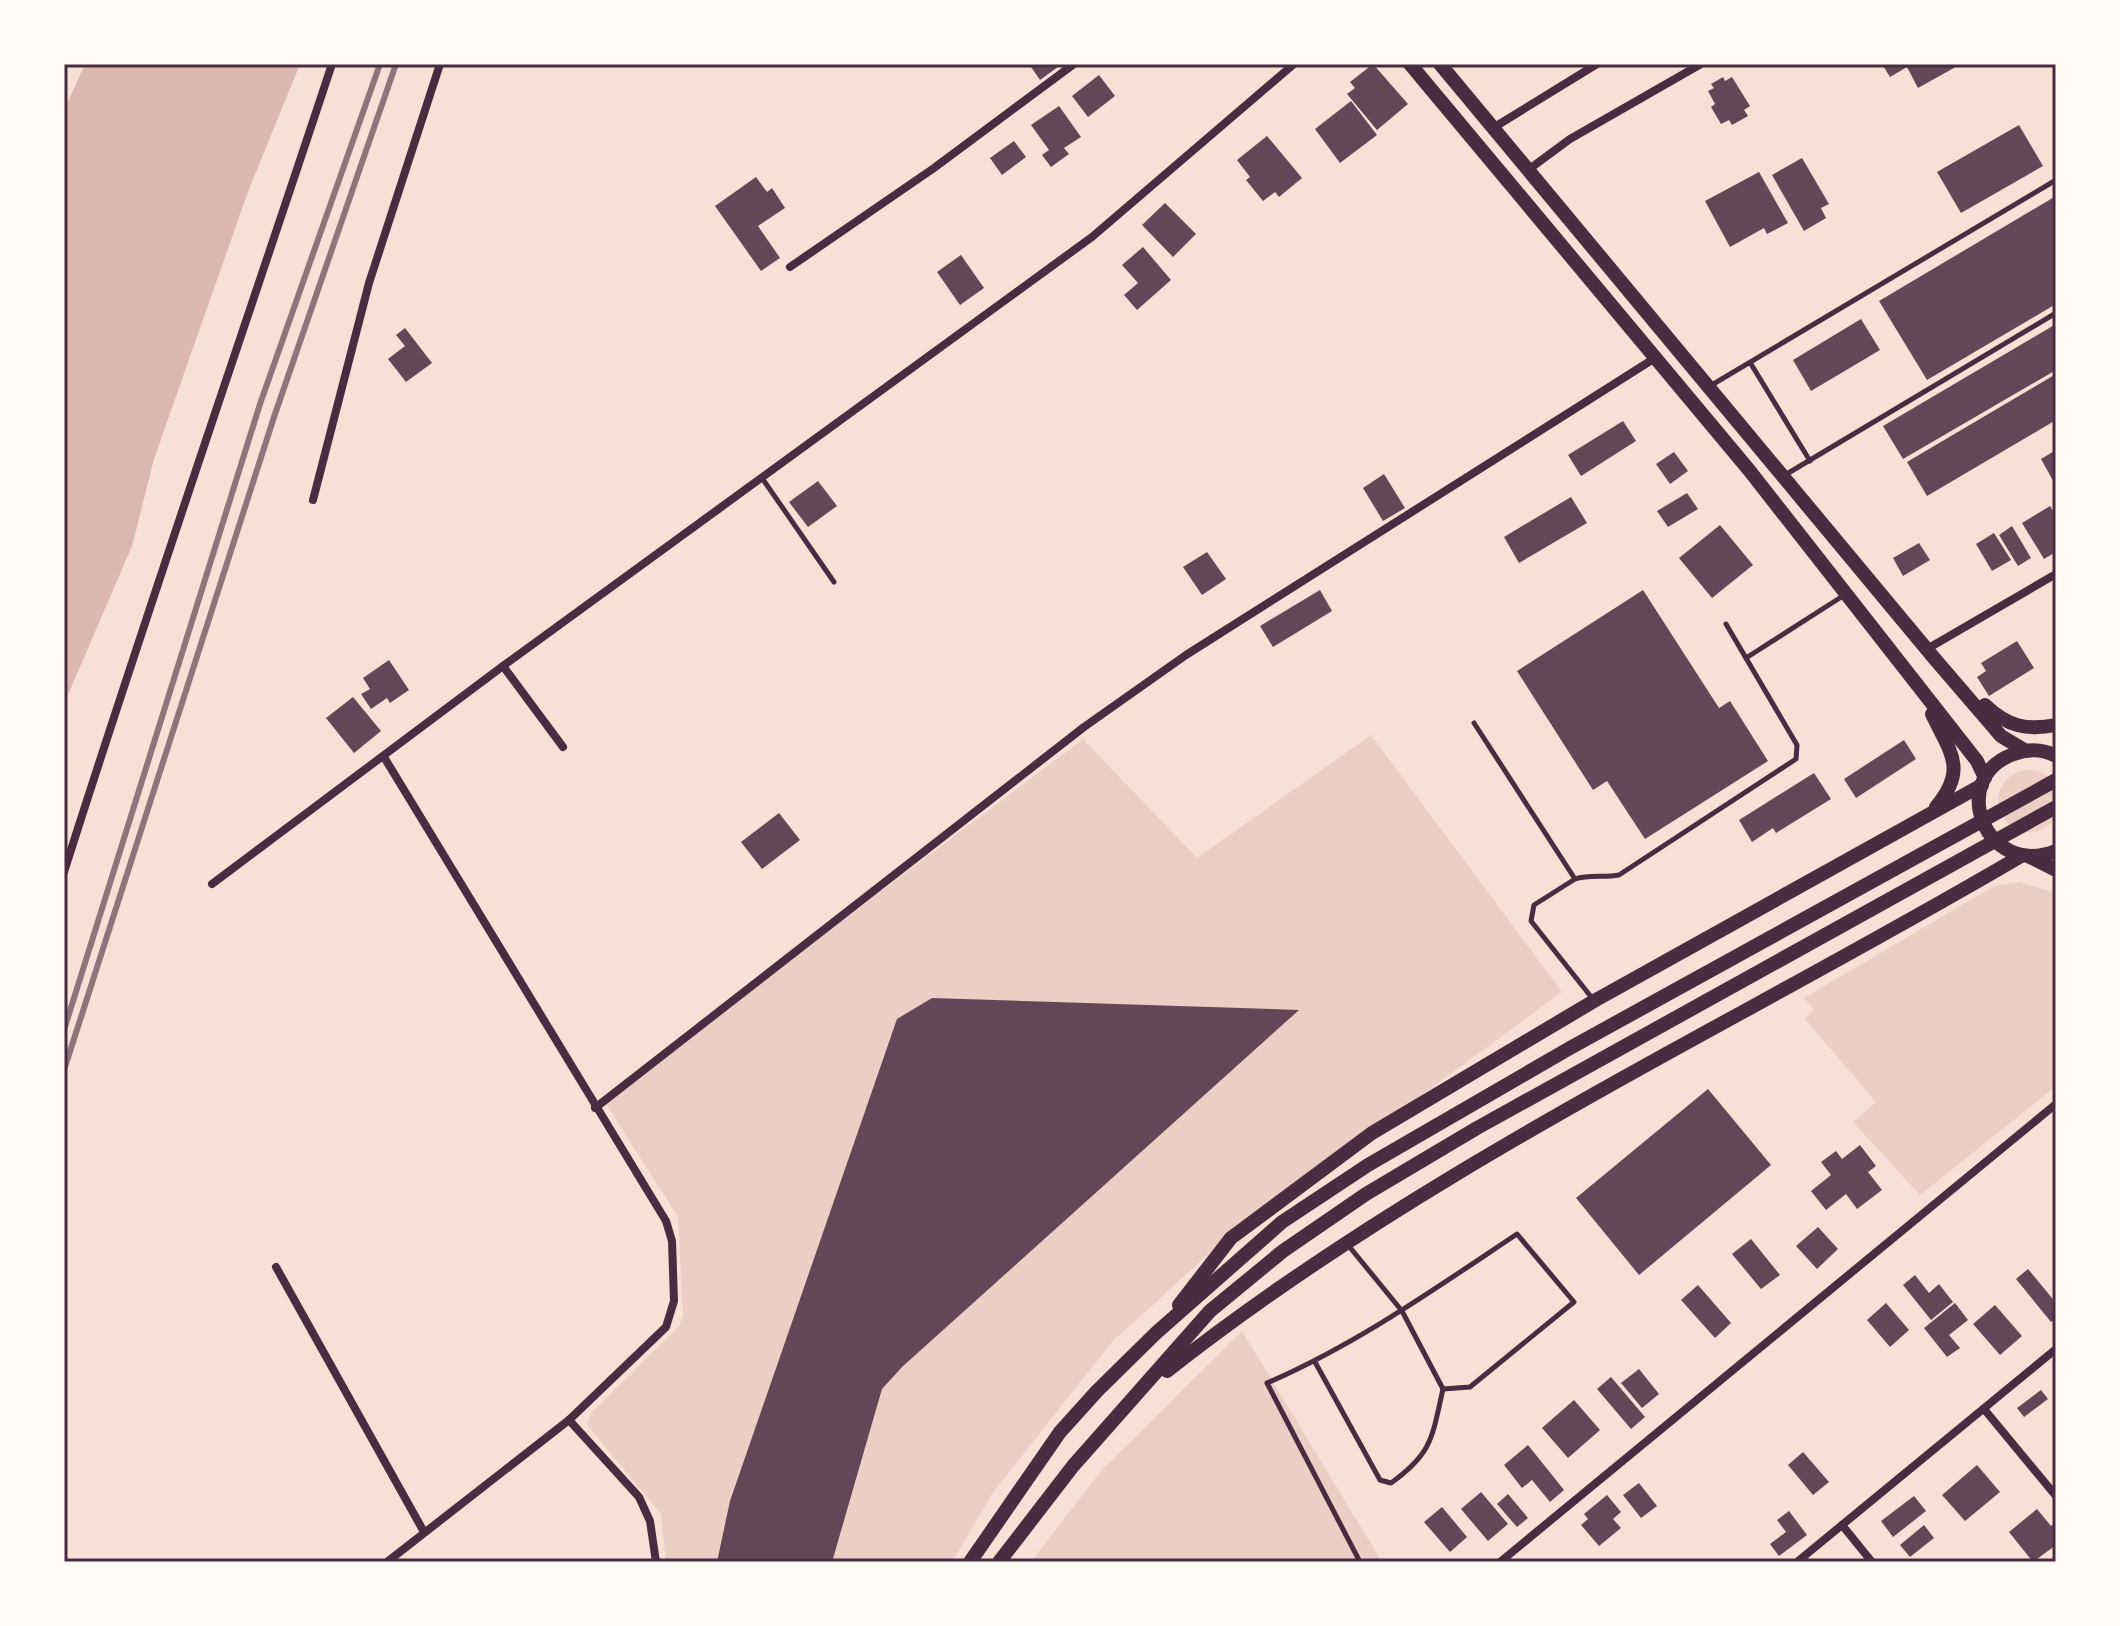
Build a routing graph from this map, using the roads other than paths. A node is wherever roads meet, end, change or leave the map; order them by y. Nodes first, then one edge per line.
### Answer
1 (332, 64) edge
2 (440, 64) edge
3 (1074, 64) edge
4 (1294, 64) edge
5 (1410, 64) edge
6 (1440, 64) edge
7 (1597, 64) edge
8 (1701, 64) edge
9 (1493, 128) junction
10 (1528, 170) junction
11 (2056, 180) edge
12 (790, 267) dead end
13 (2056, 313) edge
14 (1655, 358) junction
15 (1751, 364) junction
16 (1709, 386) junction
17 (1810, 461) junction
18 (1783, 476) junction
19 (762, 477) junction
20 (313, 500) dead end
21 (2056, 574) edge
22 (834, 582) dead end
23 (1847, 594) junction
24 (1726, 624) dead end
25 (1931, 653) junction
26 (1746, 658) junction
27 (503, 666) junction
28 (1920, 687) junction
29 (1474, 723) dead end
30 (2056, 725) edge
31 (2056, 740) edge
32 (563, 747) dead end
33 (2031, 750) junction
34 (2056, 756) edge
35 (384, 757) junction
36 (2056, 780) edge
37 (1984, 782) junction
38 (2056, 807) edge
39 (1931, 814) junction
40 (2056, 851) edge
41 (2025, 856) junction
42 (2056, 870) edge
43 (64, 872) edge
44 (1575, 879) junction
45 (212, 884) dead end
46 (1594, 1001) junction
47 (2056, 1104) edge
48 (595, 1108) junction
49 (1345, 1241) junction
50 (276, 1267) dead end
51 (1402, 1311) junction
52 (1156, 1333) junction
53 (2056, 1349) edge
54 (1315, 1362) junction
55 (1443, 1389) junction
56 (1138, 1394) junction
57 (1984, 1409) junction
58 (569, 1420) junction
59 (2056, 1496) edge
60 (1842, 1525) junction
61 (424, 1532) junction
62 (387, 1562) edge
63 (656, 1562) edge
64 (970, 1562) edge
65 (999, 1562) edge
66 (1360, 1562) edge
67 (1500, 1562) edge
68 (1797, 1562) edge
69 (1872, 1562) edge

1 - 43 street
2 - 20 street
3 - 12 street
4 - 19 street
5 - 14 main road
6 - 9 main road
7 - 9 street
8 - 10 street
9 - 10 main road
10 - 16 main road
11 - 15 lane
13 - 17 lane
14 - 23 main road
14 - 48 street
15 - 16 lane
15 - 17 lane
16 - 18 main road
17 - 18 lane
18 - 25 main road
19 - 22 lane
19 - 27 street
21 - 25 street
23 - 26 lane
23 - 28 main road
24 - 26 lane
25 - 30 main road
25 - 33 main road
26 - 44 lane
27 - 32 street
27 - 35 street
28 - 37 main road
28 - 39 main road
29 - 44 lane
31 - 33 main road
33 - 34 main road
33 - 37 main road
35 - 45 street
35 - 48 street
36 - 52 main road
37 - 39 main road
37 - 41 main road
38 - 56 main road
39 - 46 main road
40 - 41 main road
41 - 42 main road
41 - 49 main road
44 - 46 lane
46 - 52 main road
47 - 67 street
48 - 58 street
49 - 51 lane
49 - 56 main road
50 - 61 street
51 - 54 lane
51 - 55 lane
51 - 55 lane
52 - 64 main road
53 - 57 street
54 - 55 lane
54 - 66 lane
56 - 65 main road
57 - 59 street
57 - 60 street
58 - 61 street
58 - 63 street
60 - 68 street
60 - 69 street
61 - 62 street

